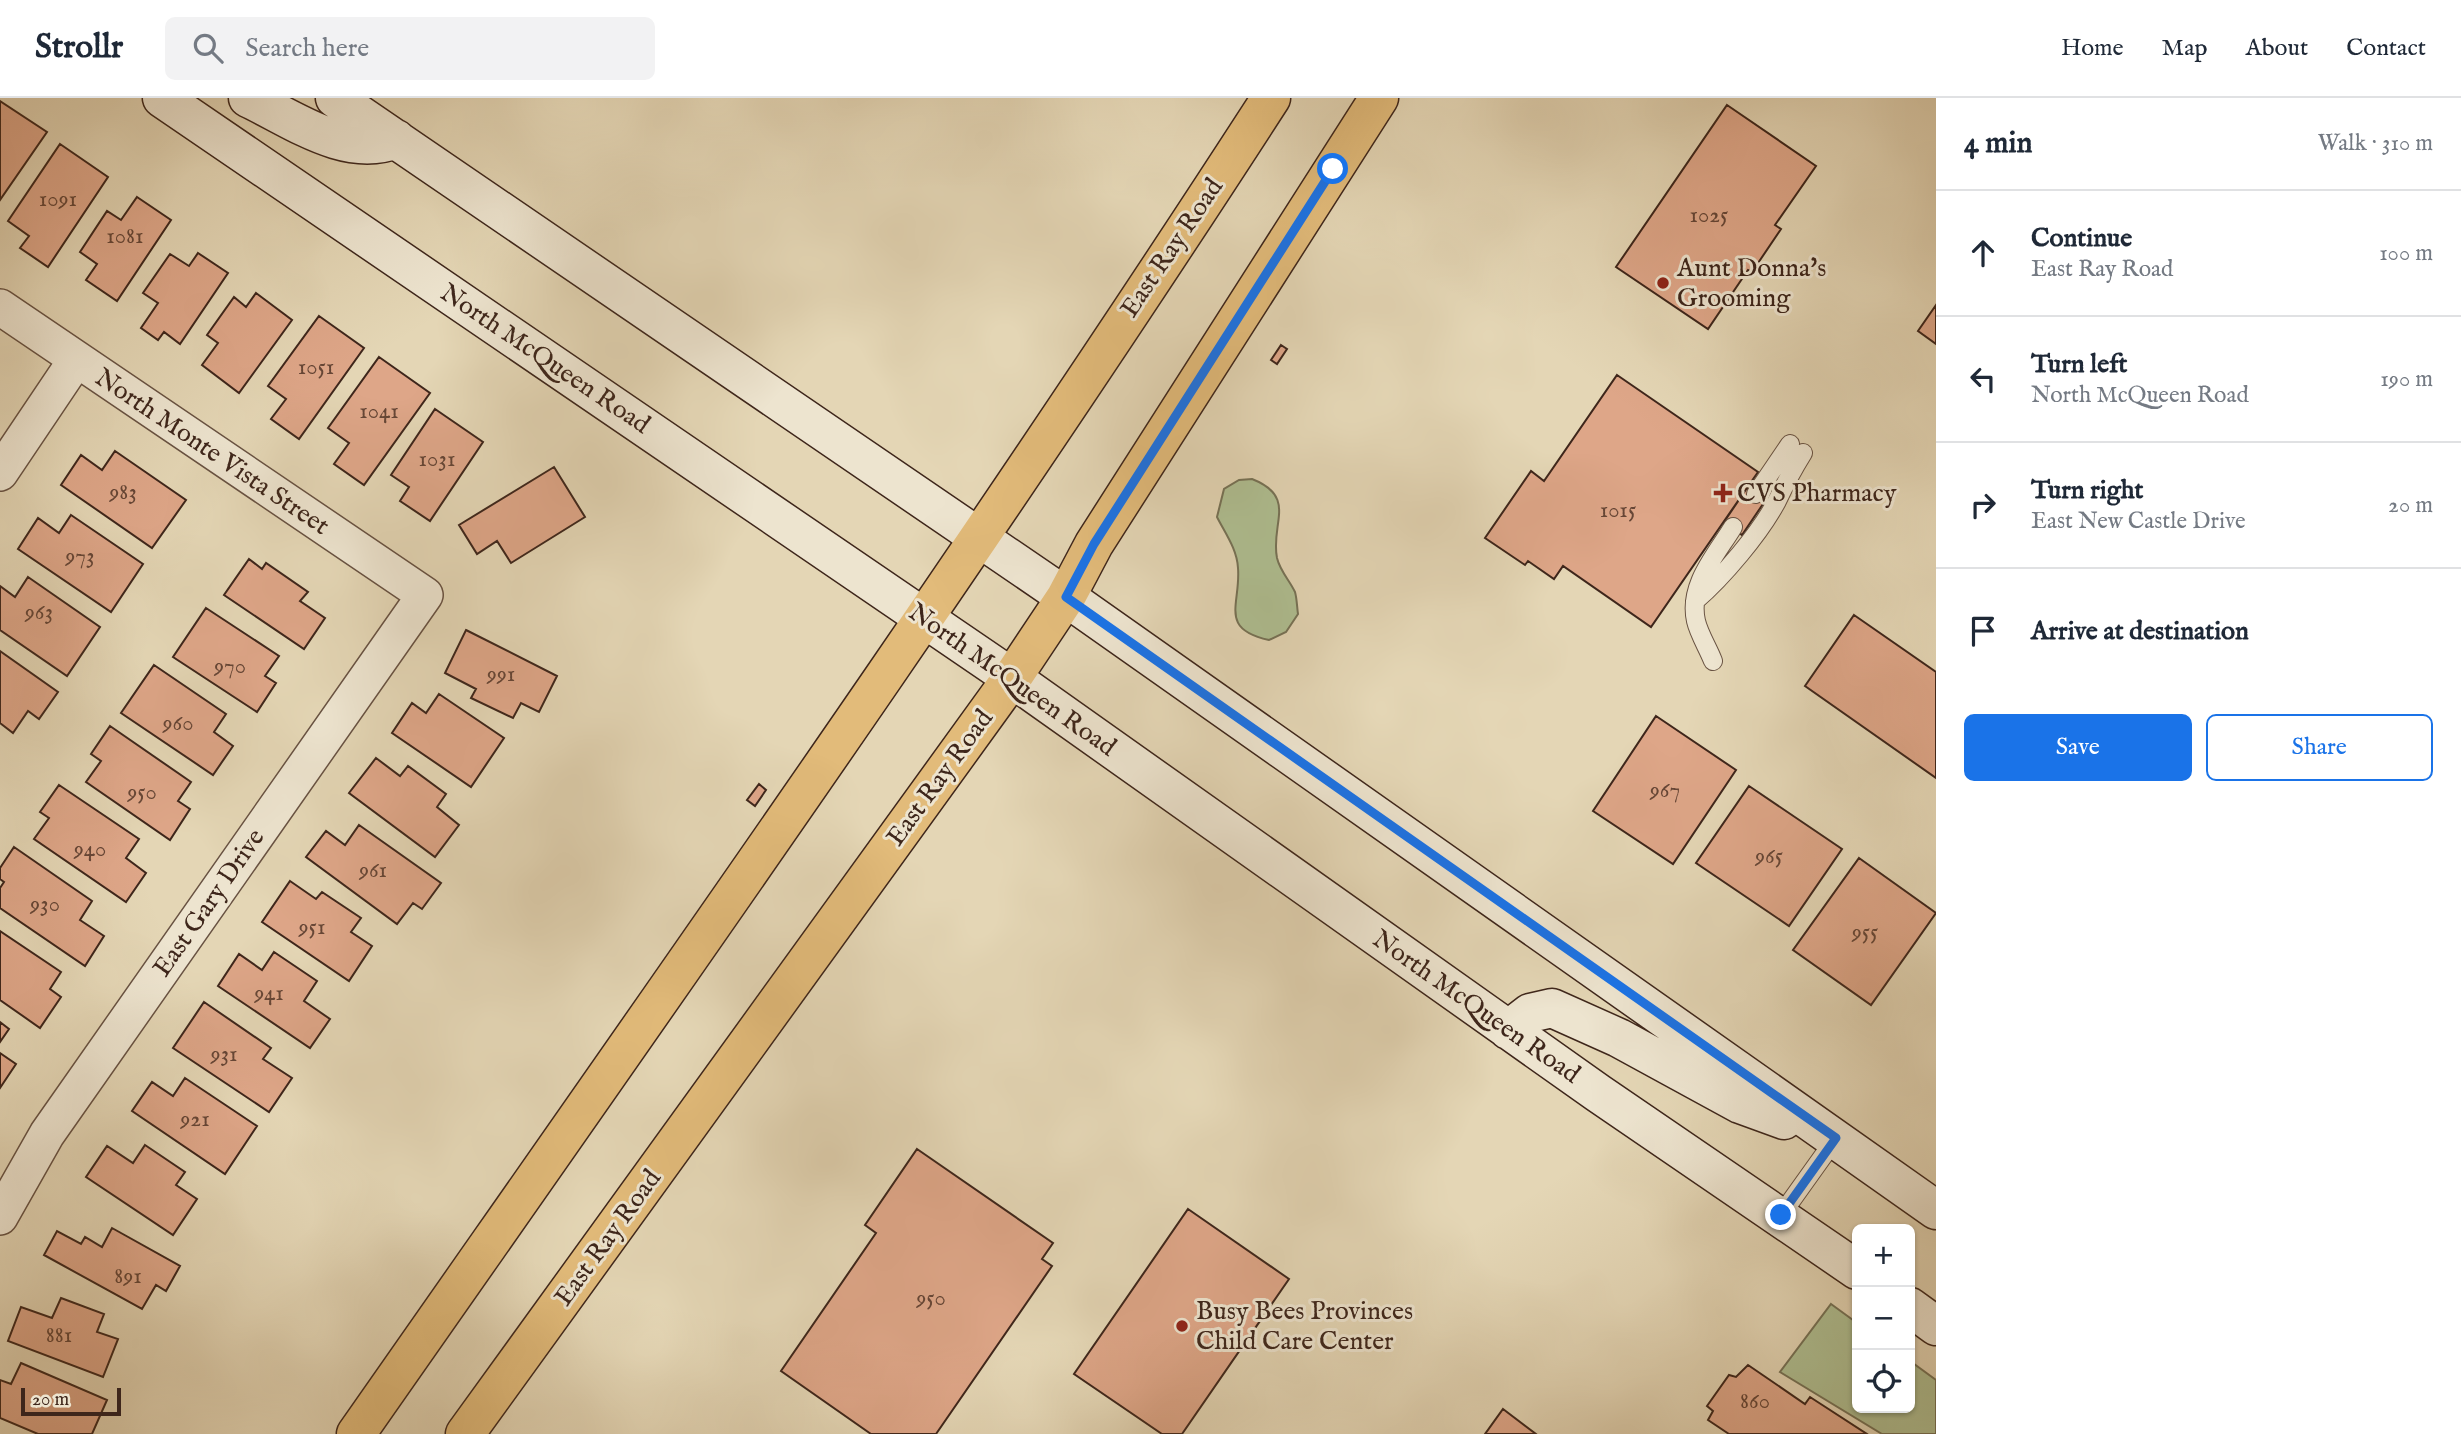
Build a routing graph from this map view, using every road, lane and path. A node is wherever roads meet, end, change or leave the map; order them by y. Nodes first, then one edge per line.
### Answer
1 (162, 98) edge
2 (248, 98) edge
3 (335, 98) edge
4 (1271, 98) edge
5 (1372, 105) edge
6 (396, 139) junction
7 (0, 307) edge
8 (76, 360) junction
9 (0, 473) edge
10 (1756, 494) dead end
11 (1733, 527) dead end
12 (978, 539) junction
13 (425, 595) joint
14 (1066, 597) junction
15 (1695, 601) junction
16 (924, 619) junction
17 (1713, 661) dead end
18 (1012, 678) junction
19 (1508, 1030) junction
20 (1836, 1138) junction
21 (1936, 1210) edge
22 (1781, 1215) junction
23 (0, 1217) edge
24 (1852, 1266) edge
25 (1915, 1311) edge
26 (1936, 1326) edge
27 (356, 1434) edge
28 (465, 1434) edge

1 - 16 main road, North McQueen Road
2 - 6 main road
3 - 6 main road
4 - 12 main road, East Ray Road
5 - 14 main road, East Ray Road
6 - 12 main road
7 - 8 street, North Monte Vista Street
8 - 9 street
8 - 13 street, North Monte Vista Street
10 - 15 lane
11 - 15 lane
12 - 14 main road
12 - 16 main road, East Ray Road
13 - 23 street, East Gary Drive
14 - 18 main road, East Ray Road
14 - 20 main road
15 - 17 lane
16 - 18 main road, North McQueen Road
16 - 27 main road, East Ray Road
18 - 19 main road, North McQueen Road
18 - 28 main road, East Ray Road
19 - 20 main road
19 - 22 main road, North McQueen Road
20 - 21 main road
20 - 22 lane
22 - 24 main road, North McQueen Road
25 - 26 main road

